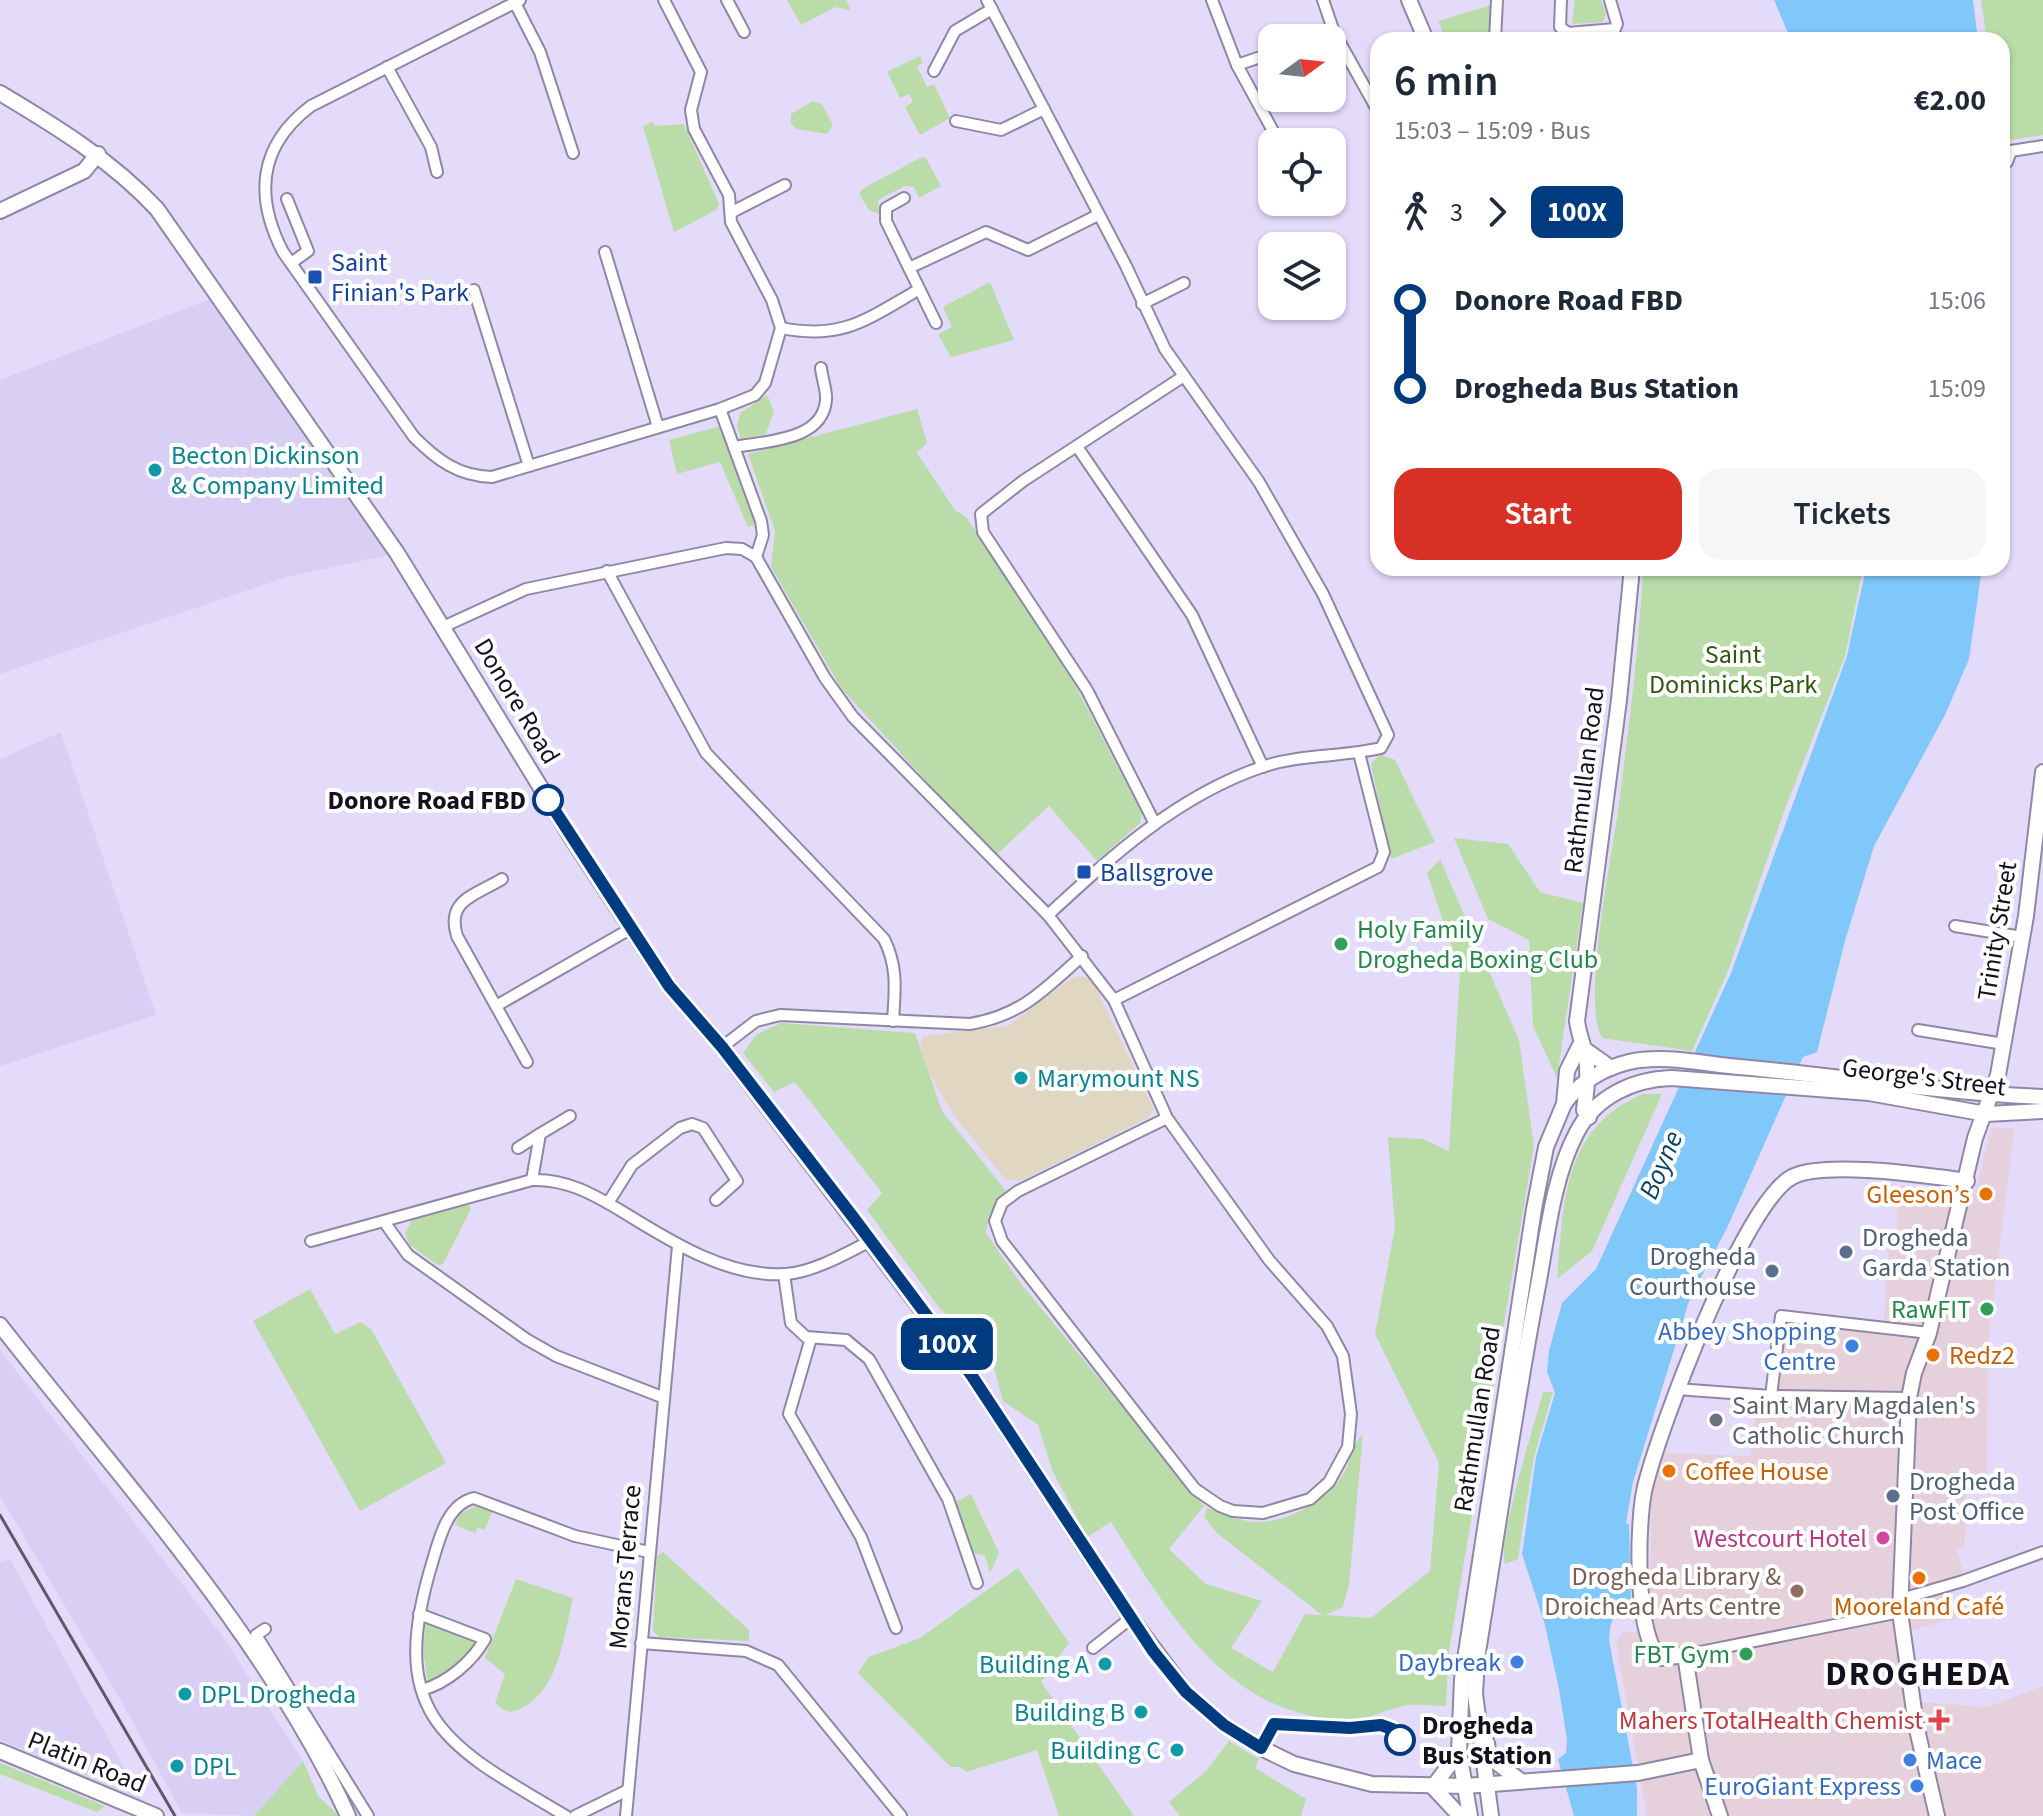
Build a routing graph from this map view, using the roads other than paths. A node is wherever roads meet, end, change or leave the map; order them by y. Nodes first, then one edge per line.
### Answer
1 (664, 0) edge
2 (727, 0) edge
3 (1212, 0) edge
4 (1323, 0) edge
5 (1409, 0) edge
6 (1497, 0) edge
7 (1561, 0) edge
8 (1610, 0) edge
9 (518, 2) edge
10 (990, 4) edge
11 (1331, 24) edge
12 (744, 32) dead end
13 (1423, 32) edge
14 (1495, 32) edge
15 (1567, 32) edge
16 (1580, 32) edge
17 (1346, 54) edge
18 (1258, 58) edge
19 (1237, 65) junction
20 (387, 67) junction
21 (934, 71) dead end
22 (0, 93) edge
23 (1370, 97) edge
24 (1044, 109) junction
25 (956, 121) dead end
26 (1271, 128) edge
27 (2043, 146) edge
28 (573, 153) dead end
29 (98, 154) junction
30 (2010, 154) edge
31 (437, 172) dead end
32 (785, 185) dead end
33 (904, 198) dead end
34 (287, 199) dead end
35 (0, 211) edge
36 (732, 212) junction
37 (1098, 215) junction
38 (605, 252) dead end
39 (291, 263) junction
40 (909, 268) junction
41 (1184, 283) dead end
42 (474, 290) dead end
43 (918, 290) junction
44 (1142, 304) junction
45 (936, 323) dead end
46 (781, 328) junction
47 (821, 368) dead end
48 (1184, 376) junction
49 (720, 409) junction
50 (658, 427) junction
51 (735, 447) junction
52 (1078, 448) junction
53 (529, 466) junction
54 (756, 557) junction
55 (607, 571) junction
56 (1631, 576) edge
57 (445, 626) junction
58 (1359, 753) junction
59 (1263, 767) junction
60 (2043, 772) edge
61 (2042, 789) edge
62 (1154, 822) junction
63 (502, 879) dead end
64 (1048, 915) junction
65 (1955, 926) dead end
66 (630, 929) junction
67 (2022, 937) junction
68 (1082, 956) junction
69 (1114, 1000) junction
70 (496, 1006) junction
71 (893, 1021) junction
72 (1918, 1030) dead end
73 (2004, 1044) junction
74 (1580, 1045) junction
75 (722, 1047) junction
76 (527, 1062) dead end
77 (1571, 1064) junction
78 (1611, 1068) junction
79 (1588, 1079) junction
80 (1804, 1080) junction
81 (1620, 1090) junction
82 (1991, 1095) junction
83 (2043, 1097) edge
84 (1564, 1104) junction
85 (2043, 1111) edge
86 (1986, 1114) junction
87 (570, 1116) dead end
88 (1589, 1117) junction
89 (1167, 1118) junction
90 (540, 1134) junction
91 (518, 1148) dead end
92 (532, 1180) junction
93 (1967, 1181) junction
94 (716, 1200) dead end
95 (608, 1203) junction
96 (385, 1223) junction
97 (872, 1240) junction
98 (311, 1241) dead end
99 (678, 1246) junction
100 (784, 1274) junction
101 (0, 1325) edge
102 (1929, 1333) junction
103 (811, 1338) junction
104 (1677, 1389) junction
105 (1771, 1396) junction
106 (662, 1397) junction
107 (1909, 1398) junction
108 (649, 1552) junction
109 (2043, 1552) edge
110 (977, 1583) dead end
111 (1901, 1606) junction
112 (419, 1614) junction
113 (1131, 1618) junction
114 (896, 1628) dead end
115 (265, 1629) dead end
116 (641, 1643) junction
117 (1093, 1648) dead end
118 (1685, 1655) junction
119 (422, 1690) junction
120 (1475, 1694) junction
121 (0, 1751) edge
122 (1459, 1752) junction
123 (325, 1758) junction
124 (1701, 1760) junction
125 (1521, 1781) junction
126 (1485, 1784) junction
127 (1465, 1786) junction
128 (1433, 1787) junction
129 (628, 1790) junction
130 (156, 1816) edge
131 (348, 1816) edge
132 (368, 1816) edge
133 (566, 1816) edge
134 (575, 1816) edge
135 (626, 1816) edge
136 (901, 1816) edge
137 (1460, 1816) edge
138 (1470, 1816) edge
139 (1491, 1816) edge
140 (1720, 1816) edge
141 (1937, 1816) edge

1 - 36 street
2 - 12 street
3 - 19 street
4 - 11 street
5 - 13 street
6 - 14 street
7 - 15 street
8 - 16 street
9 - 20 street
9 - 28 street
10 - 21 street
10 - 24 street
17 - 23 street
18 - 19 street
19 - 26 street
20 - 31 street
20 - 39 street
22 - 29 street, Donore Road
24 - 25 street
24 - 37 street
27 - 30 street
29 - 35 street
29 - 57 street, Donore Road
32 - 36 street
33 - 40 street
34 - 39 street
36 - 46 street
37 - 40 street
37 - 44 street
38 - 50 street
39 - 53 street
40 - 43 street
41 - 44 street
42 - 53 street
43 - 45 street
43 - 46 street
44 - 48 street
46 - 49 street
47 - 51 street
48 - 52 street
48 - 58 street
49 - 50 street
49 - 51 street
50 - 53 street
51 - 54 street
52 - 59 street
52 - 62 street
54 - 55 street
54 - 64 street
55 - 57 street
55 - 71 street
56 - 74 street, Rathmullan Road
57 - 66 street, Donore Road
58 - 59 street
58 - 69 street
59 - 62 street
60 - 61 street, Trinity Street
61 - 67 street, Trinity Street
62 - 64 street
63 - 70 street
64 - 68 street
65 - 67 street
66 - 70 street
66 - 75 street, Donore Road
67 - 73 street, Trinity Street
68 - 69 street
68 - 71 street
69 - 89 street
70 - 76 street
71 - 75 street
72 - 73 street
73 - 82 street, Trinity Street
74 - 77 street, Rathmullan Road
74 - 78 street
74 - 79 street, Rathmullan Road
75 - 97 street, Donore Road
77 - 79 street
77 - 84 street, Rathmullan Road
78 - 79 street
78 - 80 street
79 - 81 street
79 - 84 street
79 - 88 street, Rathmullan Road
80 - 81 street
80 - 82 street, George's Street
80 - 86 street, George's Street
81 - 88 street
82 - 83 street, George's Street
82 - 86 street, Trinity Street
84 - 122 street, Rathmullan Road
85 - 86 street, George's Street
86 - 93 street, Trinity Street
87 - 90 street
88 - 120 street, Rathmullan Road
89 - 89 street
90 - 91 street
90 - 92 street
92 - 95 street
92 - 96 street
93 - 102 street, Trinity Street
93 - 104 street
94 - 95 street
95 - 99 street
96 - 98 street
96 - 106 street
97 - 100 street
97 - 113 street, Donore Road
99 - 100 street
99 - 106 street, Morans Terrace
100 - 103 street
101 - 123 street
102 - 105 street
102 - 107 street, Trinity Street
103 - 110 street
103 - 114 street
104 - 105 street
104 - 118 street
105 - 107 street
106 - 108 street, Morans Terrace
107 - 111 street, Trinity Street
108 - 112 street
108 - 116 street, Morans Terrace
109 - 111 street
111 - 118 street
111 - 141 street, Trinity Street
112 - 119 street
112 - 119 street
113 - 117 street
113 - 128 street, Donore Road
115 - 123 street
116 - 129 street, Morans Terrace
116 - 136 street
118 - 124 street
119 - 133 street
120 - 125 street
120 - 126 street, Rathmullan Road
121 - 130 street, Platin Road
122 - 127 street, Rathmullan Road
122 - 128 street
123 - 131 street
123 - 132 street
124 - 125 street, Donore Road
124 - 140 street
125 - 126 street, Donore Road
126 - 127 street, Donore Road
126 - 139 street, Rathmullan Road
127 - 128 street, Donore Road
127 - 138 street, Rathmullan Road
128 - 137 street
129 - 134 street
129 - 135 street, Morans Terrace

